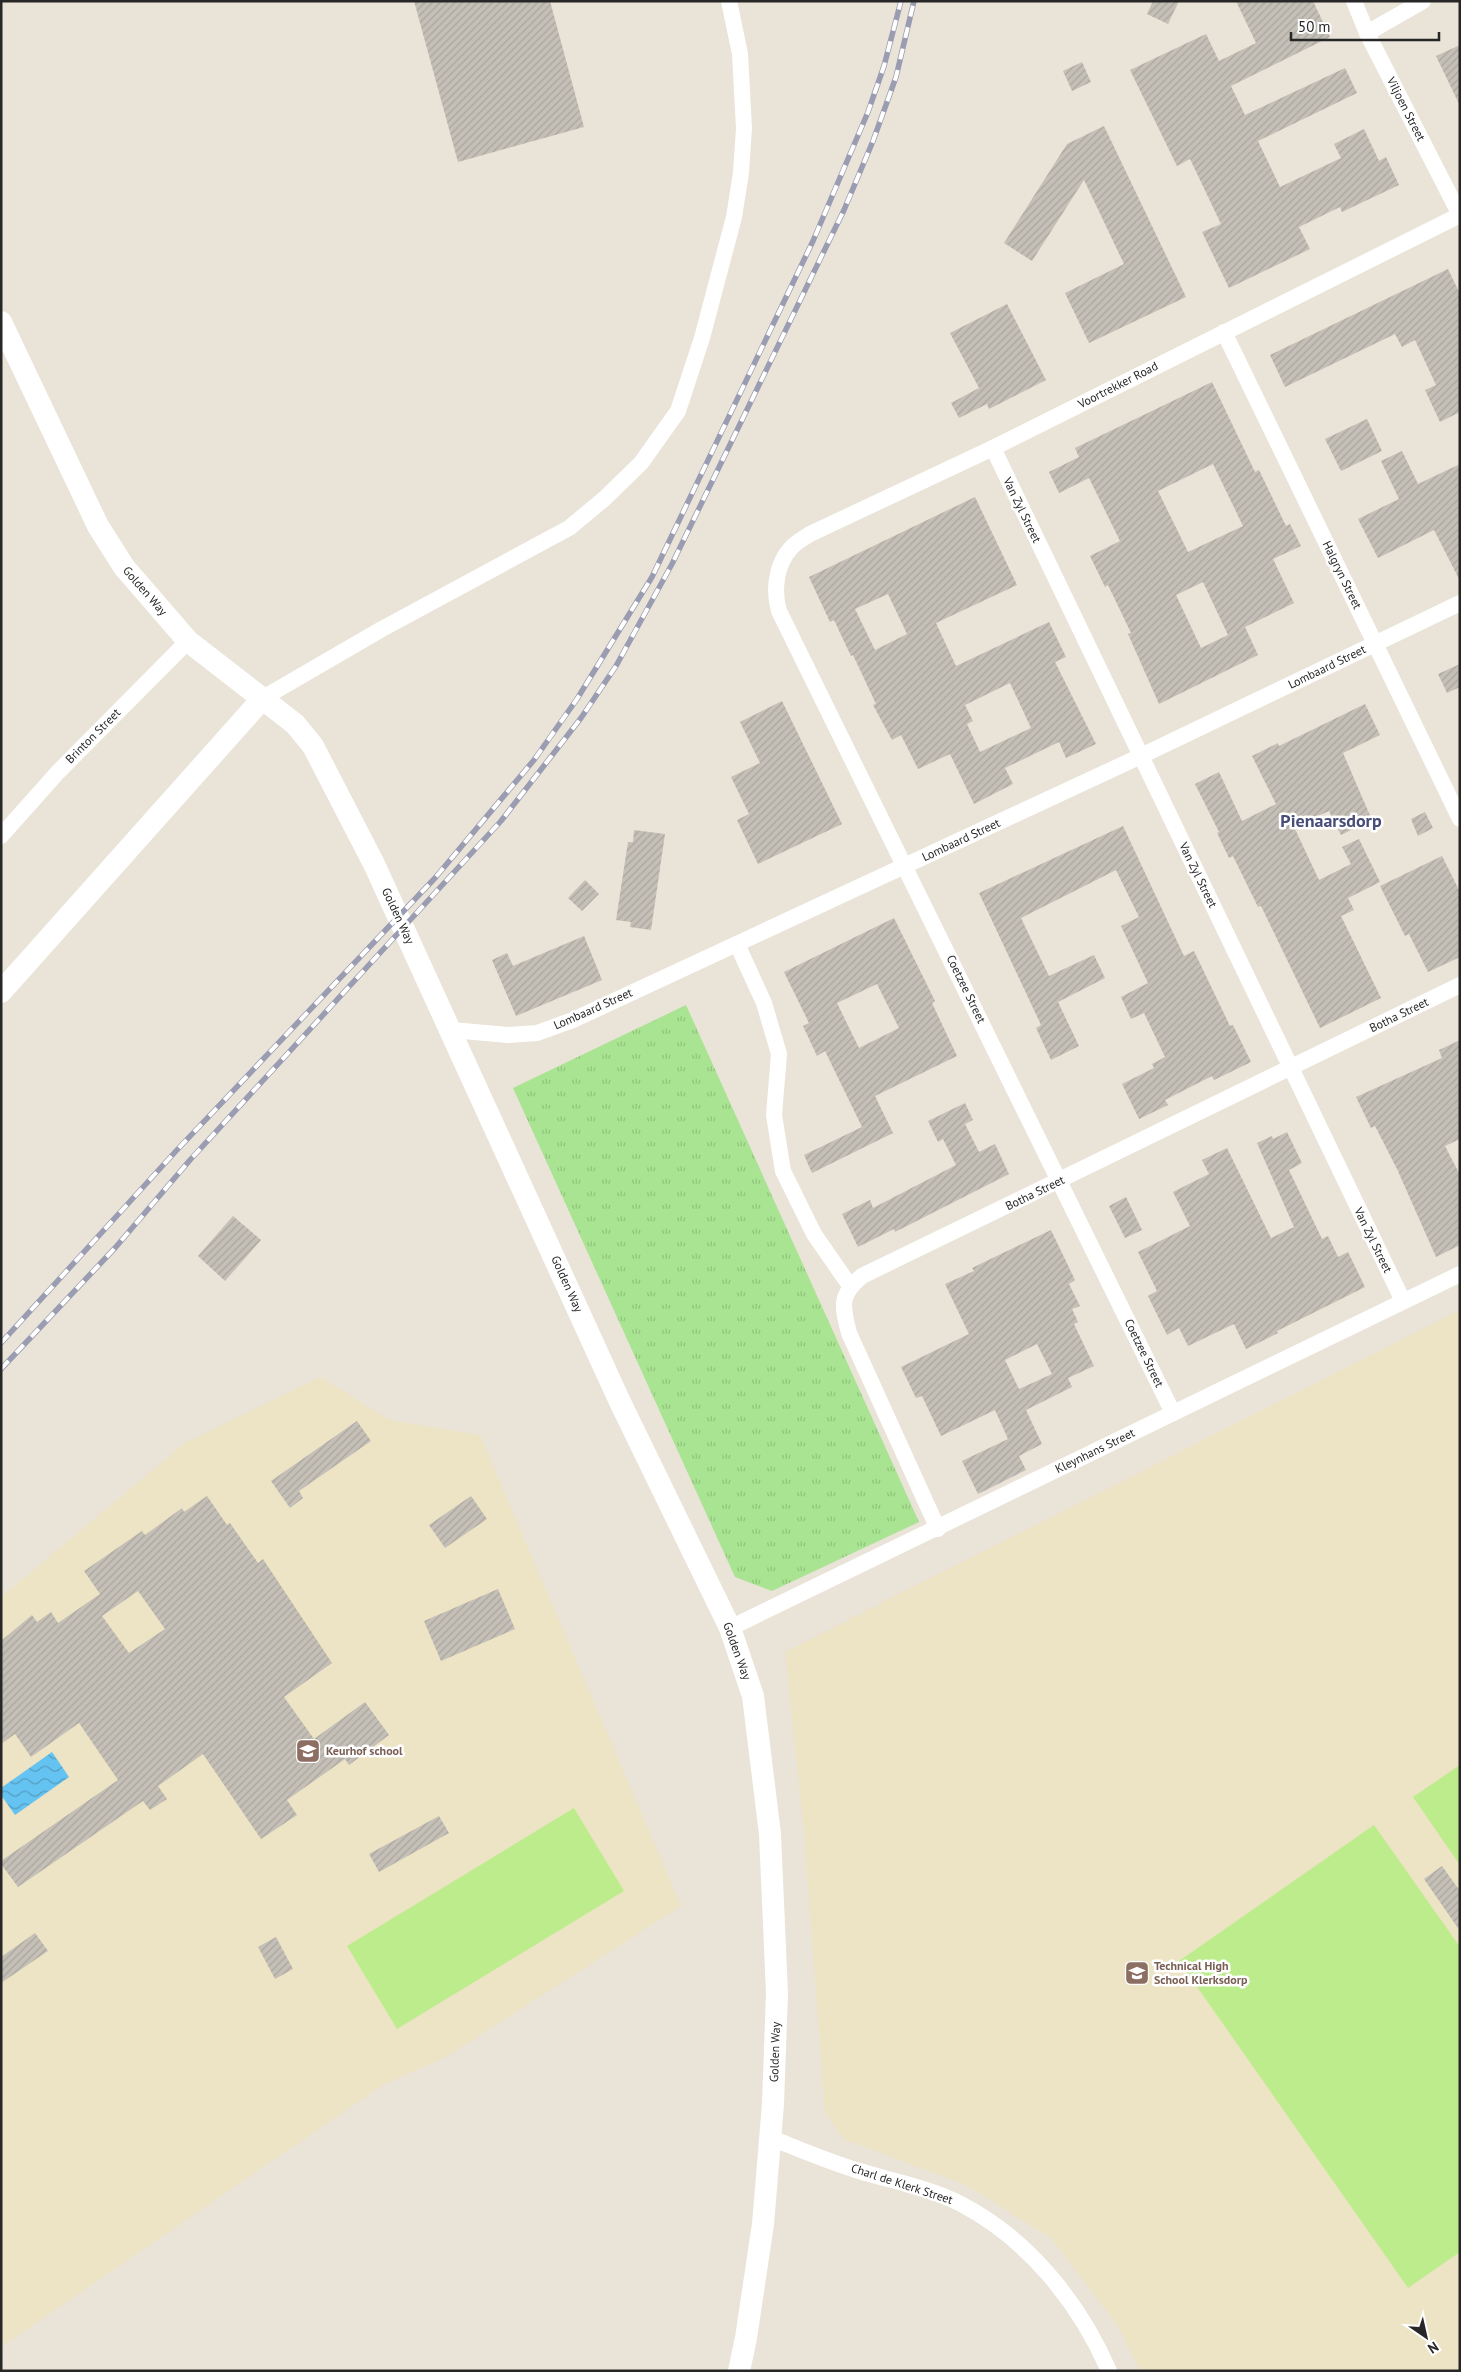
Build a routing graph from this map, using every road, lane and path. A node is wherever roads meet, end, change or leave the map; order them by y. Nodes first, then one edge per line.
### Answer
1 (729, 1) edge
2 (1354, 1) edge
3 (1422, 1) edge
4 (1367, 33) junction
5 (1460, 215) edge
6 (1, 322) edge
7 (1224, 332) junction
8 (7, 351) edge
9 (992, 448) junction
10 (782, 562) joint
11 (1460, 603) edge
12 (188, 640) junction
13 (1375, 644) junction
14 (262, 698) junction
15 (1141, 756) junction
16 (1460, 819) edge
17 (1, 836) edge
18 (906, 865) junction
19 (737, 944) junction
20 (1460, 985) edge
21 (1, 992) edge
22 (452, 1030) junction
23 (1291, 1068) junction
24 (1060, 1181) junction
25 (1460, 1274) edge
26 (850, 1286) junction
27 (1403, 1301) junction
28 (1173, 1413) junction
29 (938, 1529) junction
30 (730, 1628) junction
31 (771, 2138) junction
32 (739, 2371) edge
33 (1109, 2371) edge

1 - 14 street
2 - 4 street, Viljoen Street
3 - 4 street
4 - 5 street, Viljoen Street
5 - 7 street, Voortrekker Road
6 - 8 street, Golden Way
7 - 9 street, Voortrekker Road
7 - 13 street, Halgryn Street
8 - 12 street, Golden Way
9 - 10 street, Voortrekker Road
9 - 15 street, Van Zyl Street
10 - 18 street, Coetzee Street
11 - 13 street, Lombaard Street
12 - 14 street, Golden Way
12 - 17 street, Brinton Street
13 - 15 street, Lombaard Street
13 - 16 street, Halgryn Street
14 - 21 street
14 - 22 street, Golden Way
15 - 18 street, Lombaard Street
15 - 23 street, Van Zyl Street
18 - 19 street, Lombaard Street
18 - 24 street, Coetzee Street
19 - 22 street, Lombaard Street
19 - 26 street
20 - 23 street, Botha Street
22 - 30 street, Golden Way
23 - 24 street, Botha Street
23 - 27 street, Van Zyl Street
24 - 26 street, Botha Street
24 - 28 street, Coetzee Street
25 - 27 street, Kleynhans Street
26 - 29 street
27 - 28 street, Kleynhans Street
28 - 29 street, Kleynhans Street
29 - 30 street, Kleynhans Street
30 - 31 street, Golden Way
31 - 32 street, Golden Way
31 - 33 street, Charl de Klerk Street

